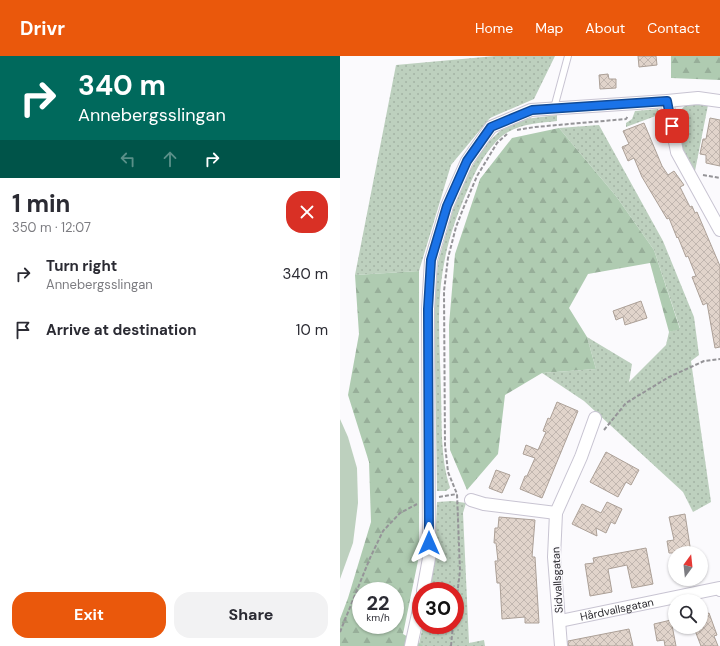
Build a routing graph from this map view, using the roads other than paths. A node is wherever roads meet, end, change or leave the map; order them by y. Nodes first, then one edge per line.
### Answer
1 (568, 56) edge
2 (667, 101) junction
3 (720, 101) edge
4 (554, 108) junction
5 (720, 230) edge
6 (595, 418) dead end
7 (471, 500) road end
8 (556, 513) junction
9 (425, 582) edge
10 (720, 590) edge
11 (560, 621) junction
12 (414, 634) edge
13 (411, 646) edge
14 (561, 646) edge

1 - 4 lane
2 - 3 street
2 - 4 street
2 - 5 street
4 - 9 street
6 - 8 street, Sidvallsgatan
7 - 8 street
8 - 11 street, Sidvallsgatan
10 - 11 street, Hårdvallsgatan
11 - 14 street, Sidvallsgatan
12 - 13 street

